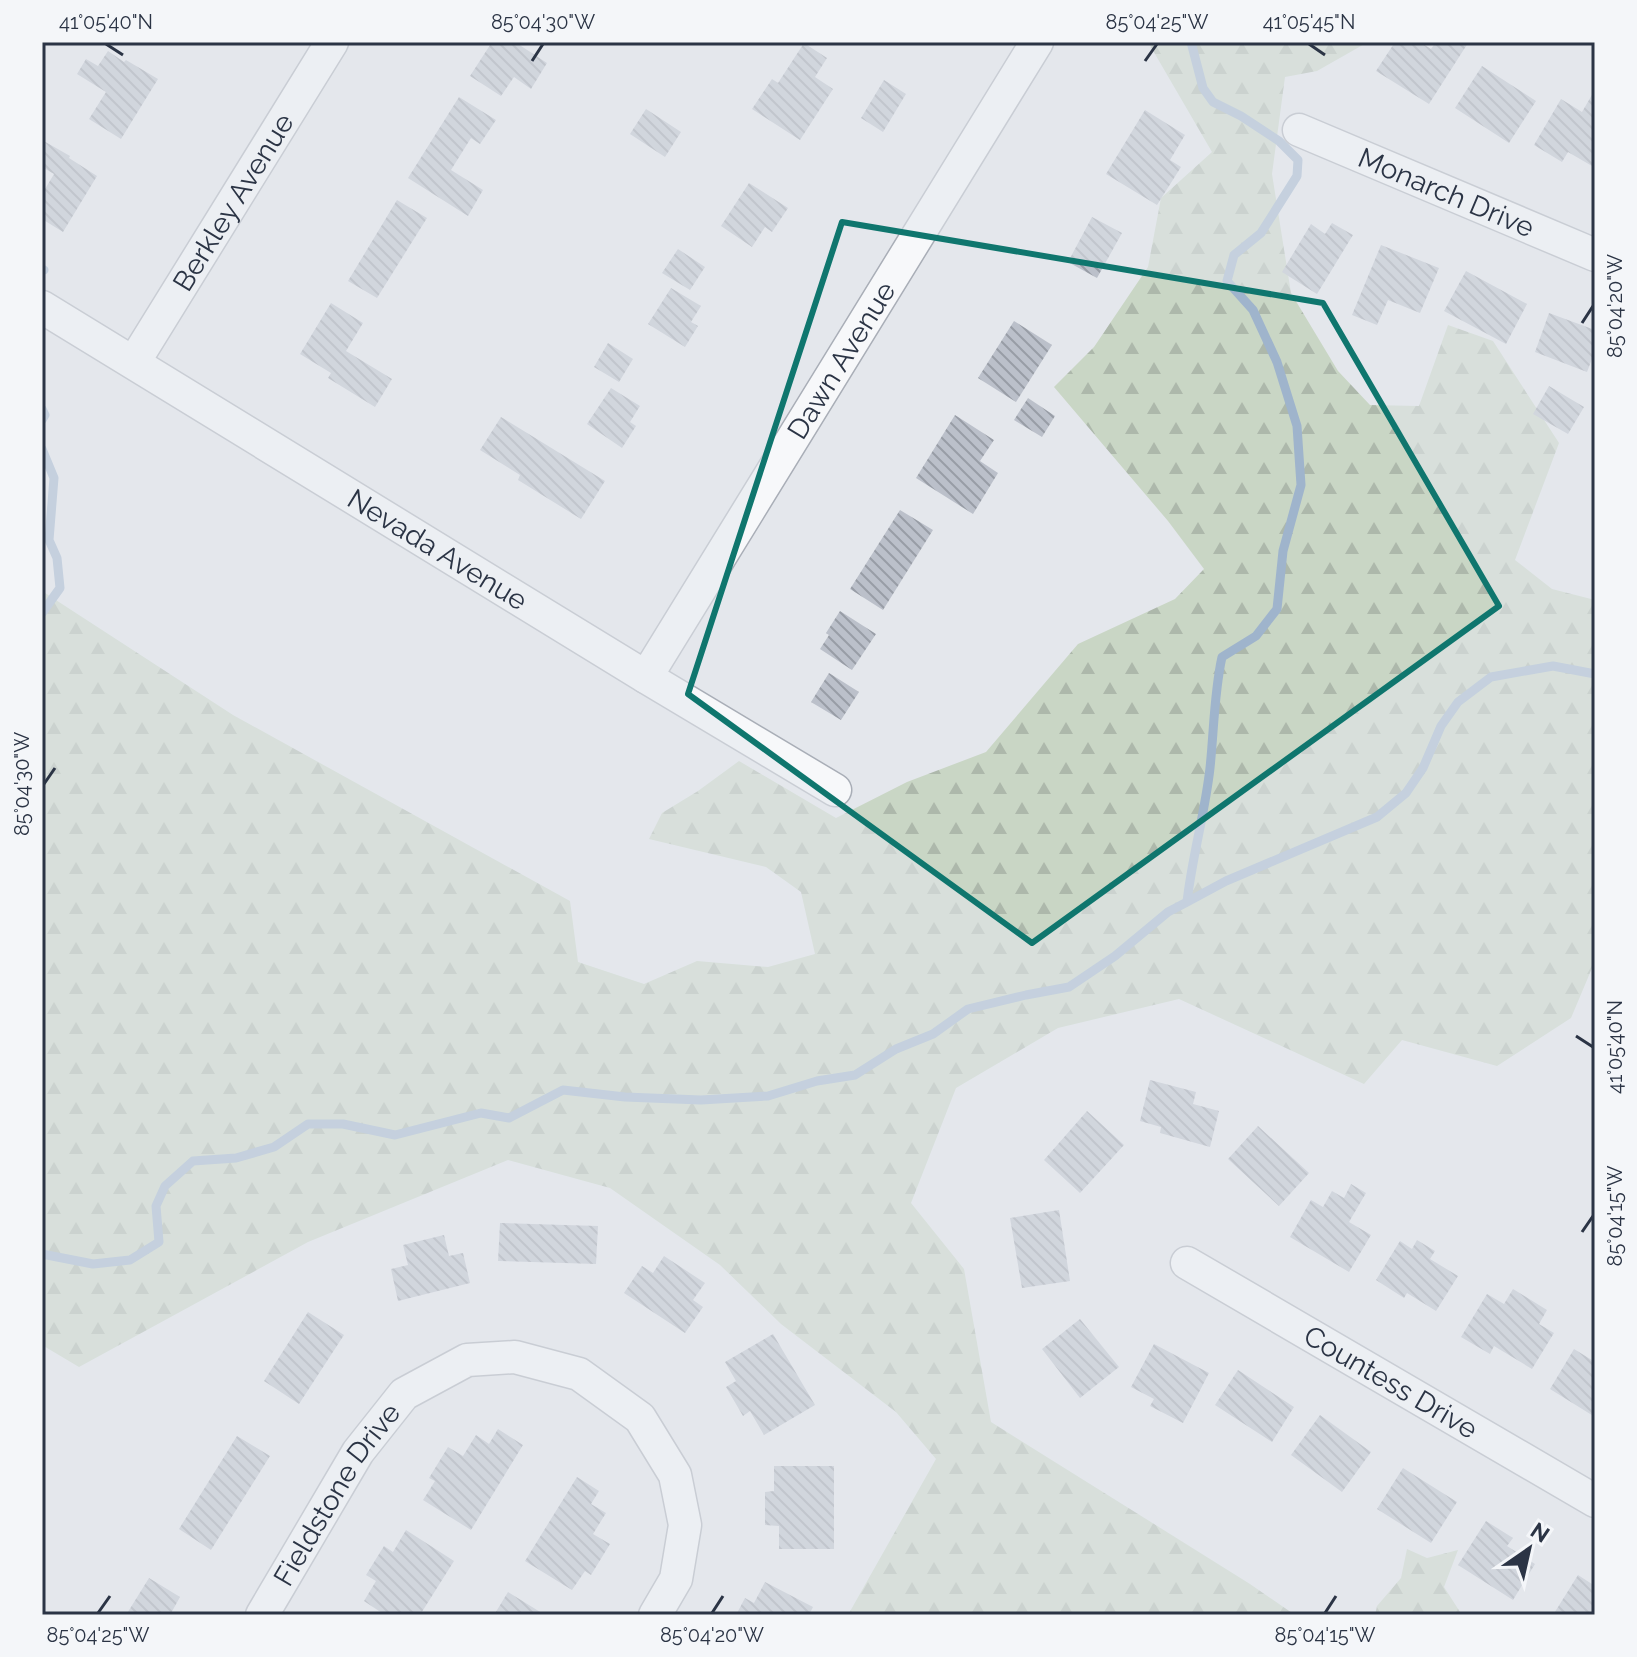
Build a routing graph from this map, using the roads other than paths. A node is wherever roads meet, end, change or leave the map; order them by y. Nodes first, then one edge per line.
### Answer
1 (332, 42) edge
2 (1037, 42) edge
3 (1299, 130) dead end
4 (1595, 255) edge
5 (42, 307) edge
6 (134, 362) junction
7 (646, 677) junction
8 (835, 790) dead end
9 (1187, 1263) dead end
10 (1595, 1501) edge
11 (262, 1615) edge
12 (655, 1615) edge

1 - 6 street, Berkley Avenue
2 - 7 street, Dawn Avenue
3 - 4 street, Monarch Drive
5 - 6 street, Nevada Avenue
6 - 7 street, Nevada Avenue
7 - 8 street, Nevada Avenue
9 - 10 street, Countess Drive
11 - 12 street, Fieldstone Drive

